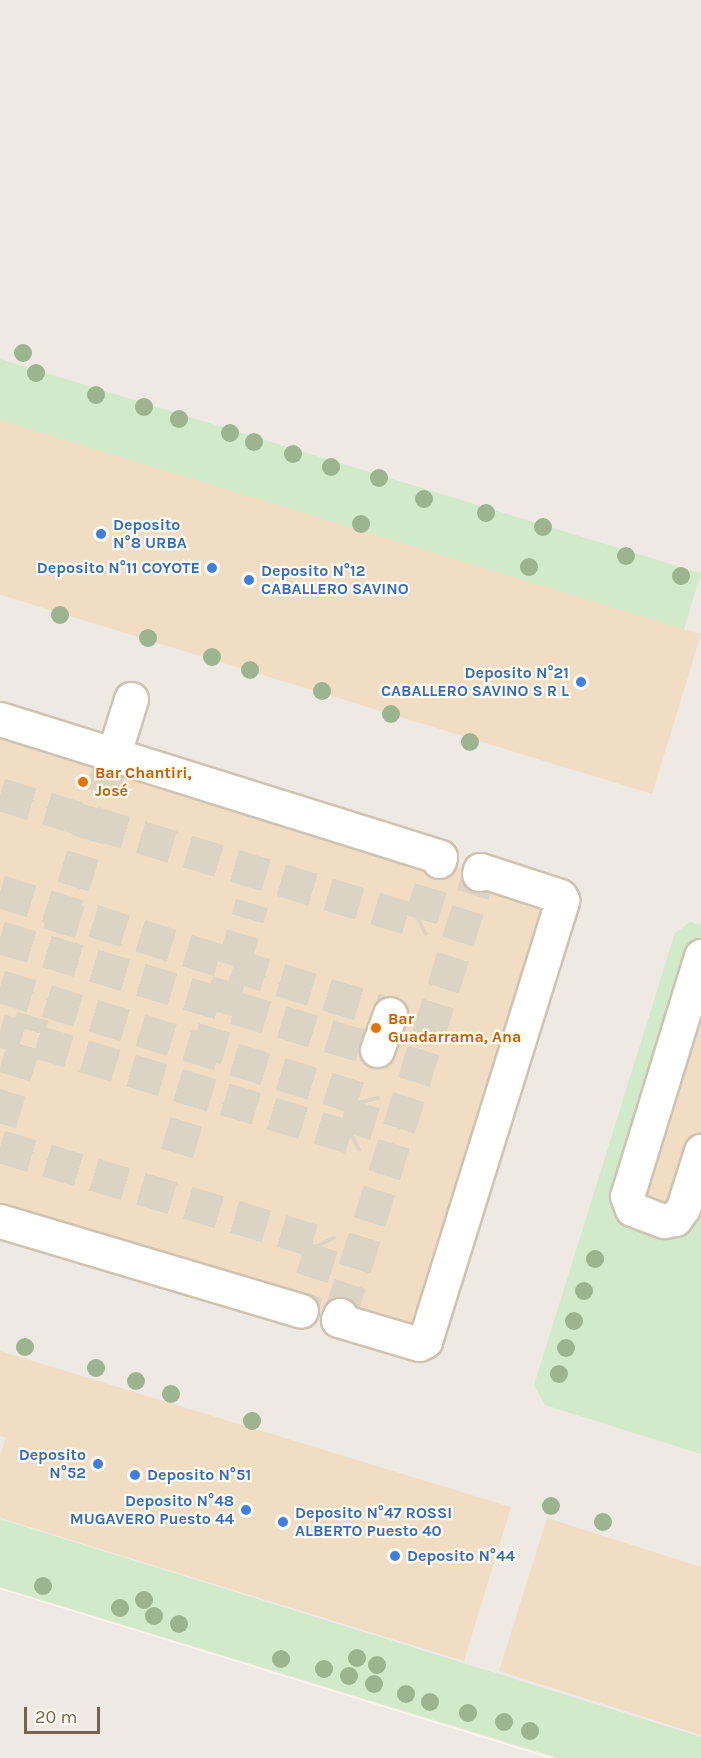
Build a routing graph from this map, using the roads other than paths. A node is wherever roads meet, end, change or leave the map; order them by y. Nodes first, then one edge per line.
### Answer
1 (131, 699) dead end
2 (0, 719) edge
3 (113, 757) junction
4 (439, 861) dead end
5 (479, 874) dead end
6 (701, 956) edge
7 (390, 1014) dead end
8 (377, 1050) dead end
9 (701, 1151) edge
10 (0, 1221) edge
11 (302, 1311) dead end
12 (340, 1315) dead end

1 - 3 street
2 - 3 street
3 - 4 street
5 - 12 street
6 - 9 street
7 - 8 street
10 - 11 street

